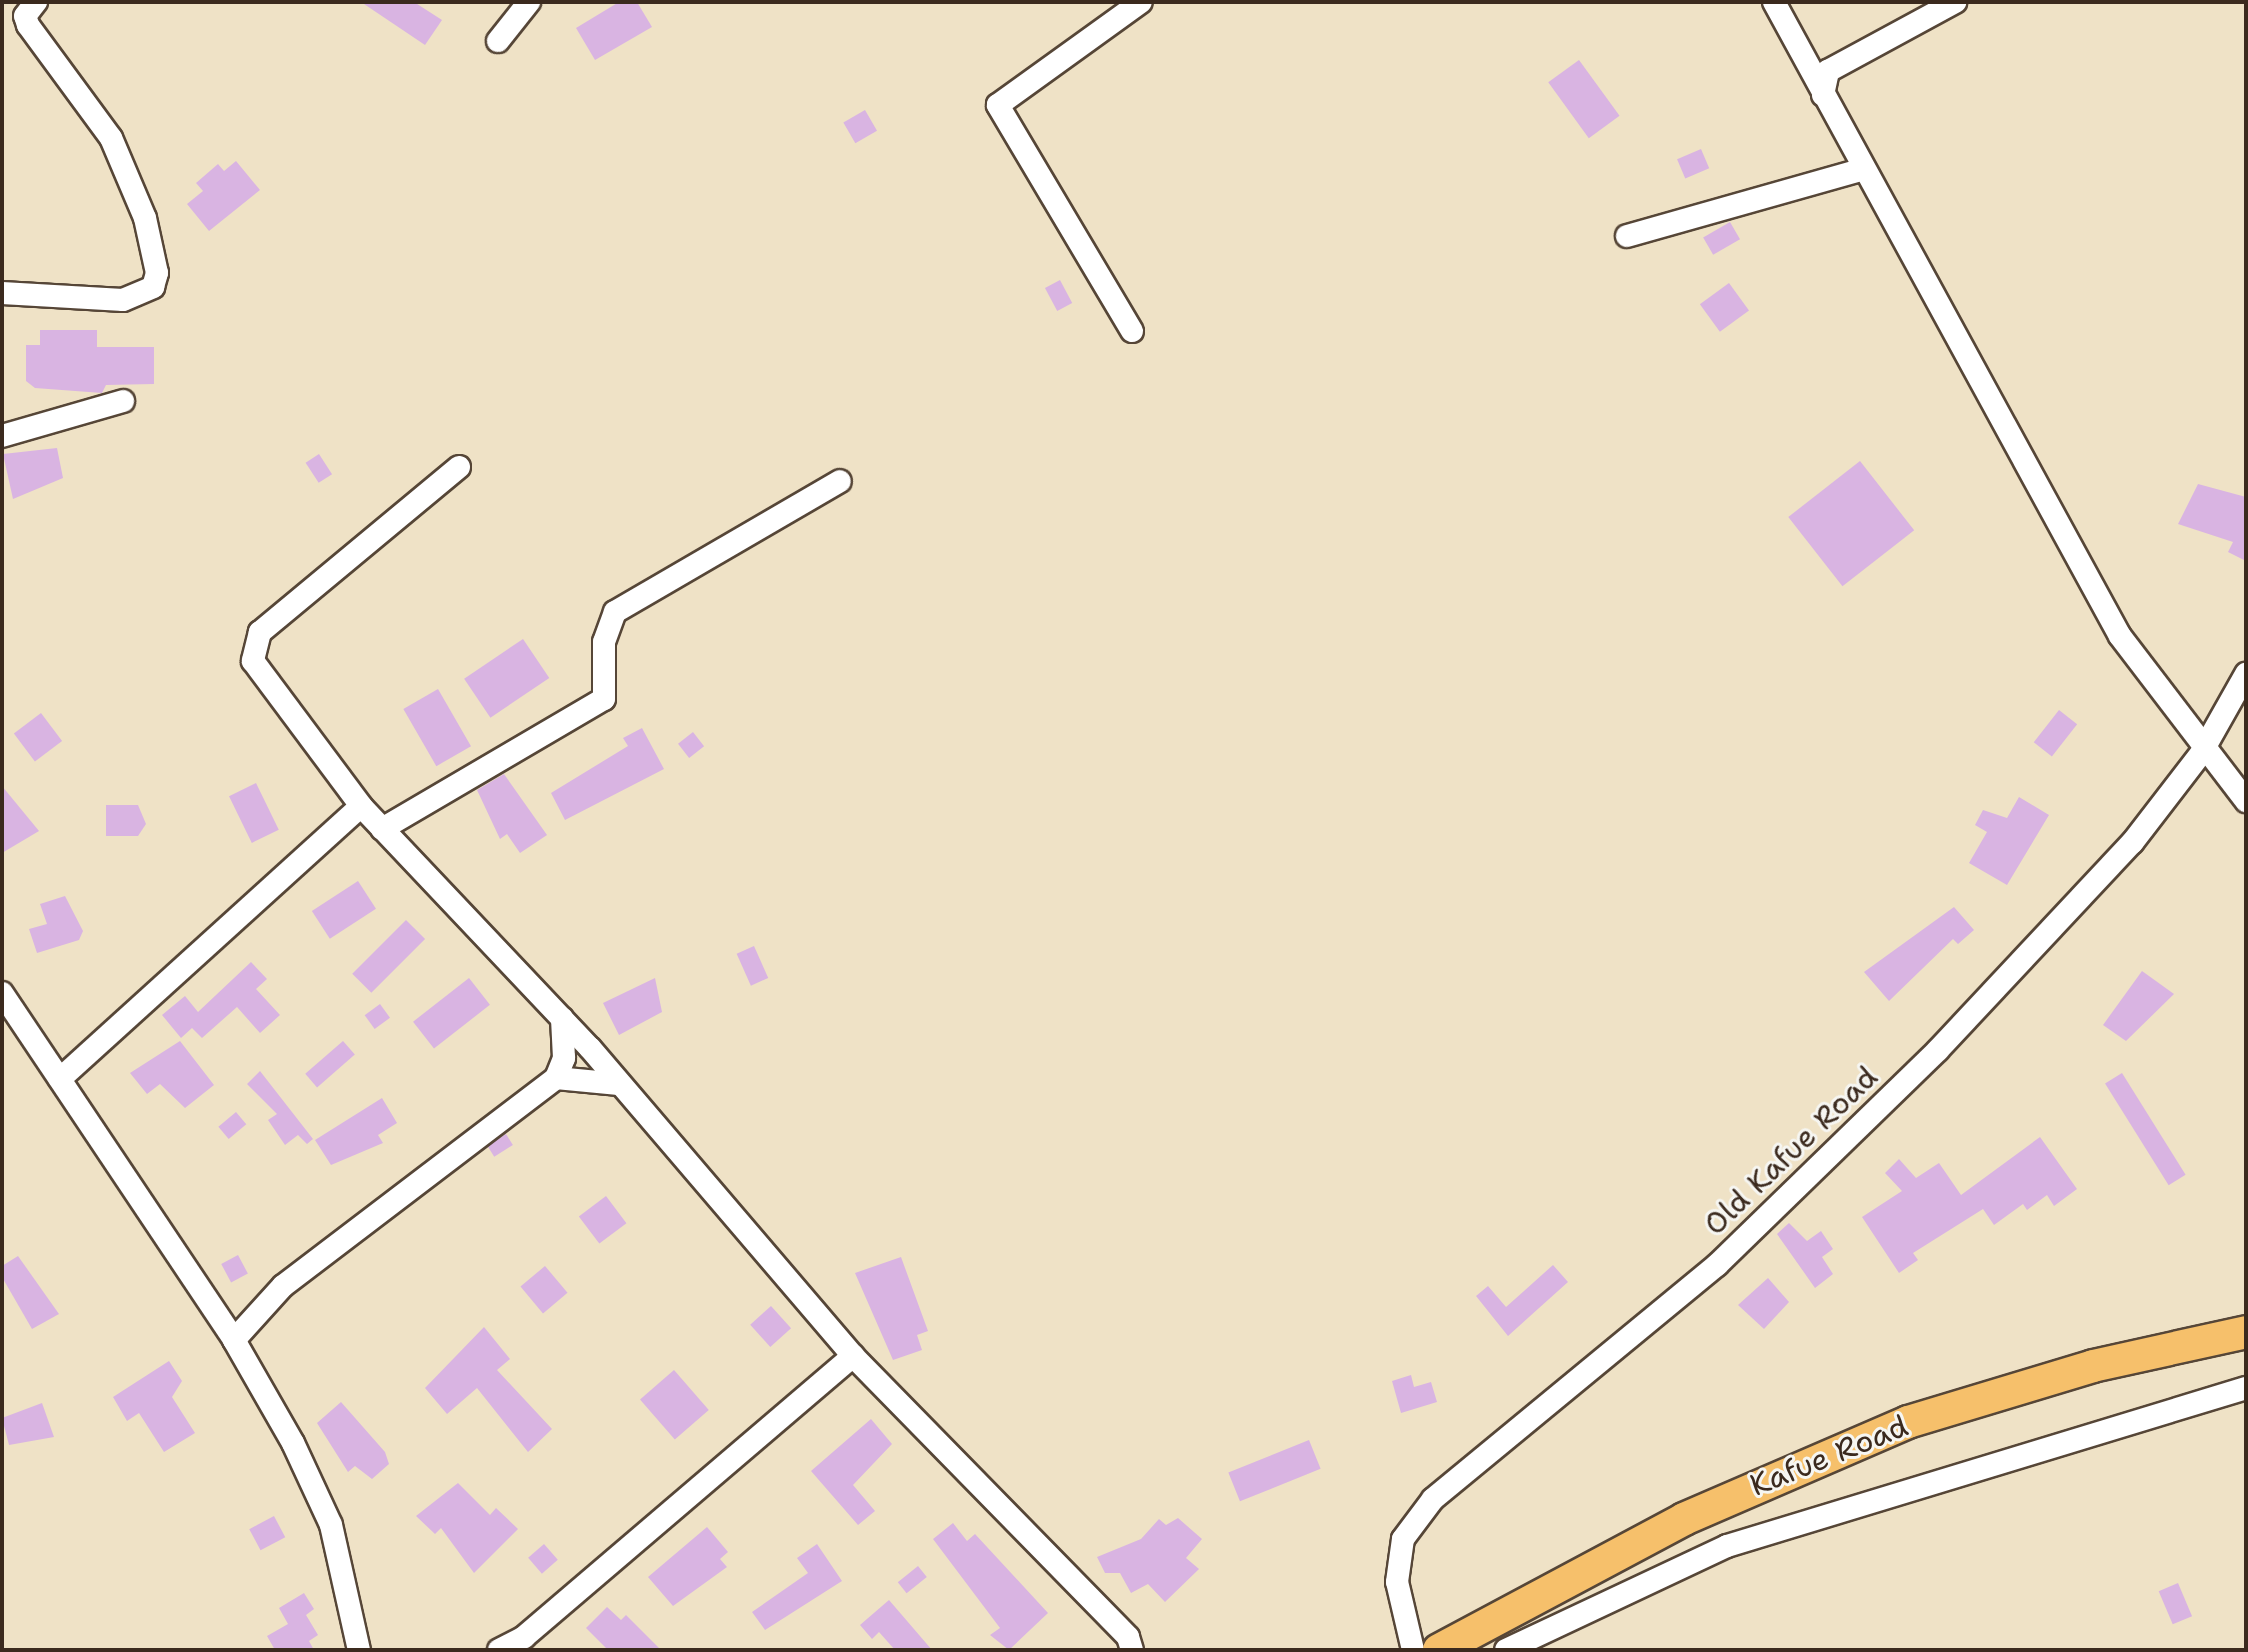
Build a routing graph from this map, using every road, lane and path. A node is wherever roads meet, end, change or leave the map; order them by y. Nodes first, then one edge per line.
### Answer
1 (36, 2) edge
2 (529, 2) edge
3 (1141, 2) edge
4 (1774, 2) edge
5 (1955, 2) edge
6 (498, 41) dead end
7 (1823, 95) junction
8 (1863, 169) junction
9 (1627, 236) dead end
10 (2, 293) edge
11 (1132, 331) dead end
12 (123, 401) dead end
13 (2, 436) edge
14 (459, 467) dead end
15 (840, 481) dead end
16 (2246, 674) edge
17 (2202, 752) junction
18 (2246, 801) edge
19 (361, 806) junction
20 (382, 829) junction
21 (2, 993) edge
22 (562, 1018) junction
23 (556, 1078) junction
24 (60, 1079) junction
25 (619, 1084) junction
26 (2246, 1332) edge
27 (234, 1340) junction
28 (853, 1356) junction
29 (2246, 1388) edge
30 (359, 1650) edge
31 (499, 1650) edge
32 (1132, 1650) edge
33 (1413, 1650) edge
34 (1439, 1650) edge
35 (1506, 1650) edge

1 - 10 street
2 - 6 street
3 - 11 street
4 - 7 street
5 - 7 street
7 - 8 street
8 - 9 street
8 - 17 street
12 - 13 street
14 - 19 street
15 - 20 street
16 - 17 street, Old Kafue Road
17 - 18 street
17 - 33 street, Old Kafue Road
19 - 20 street
19 - 24 street
20 - 22 street
21 - 24 street
22 - 23 street
22 - 25 street
23 - 25 street
23 - 27 street
24 - 27 street
25 - 28 street
26 - 34 highway, Kafue Road
27 - 30 street
28 - 31 street
28 - 32 street
29 - 35 street

